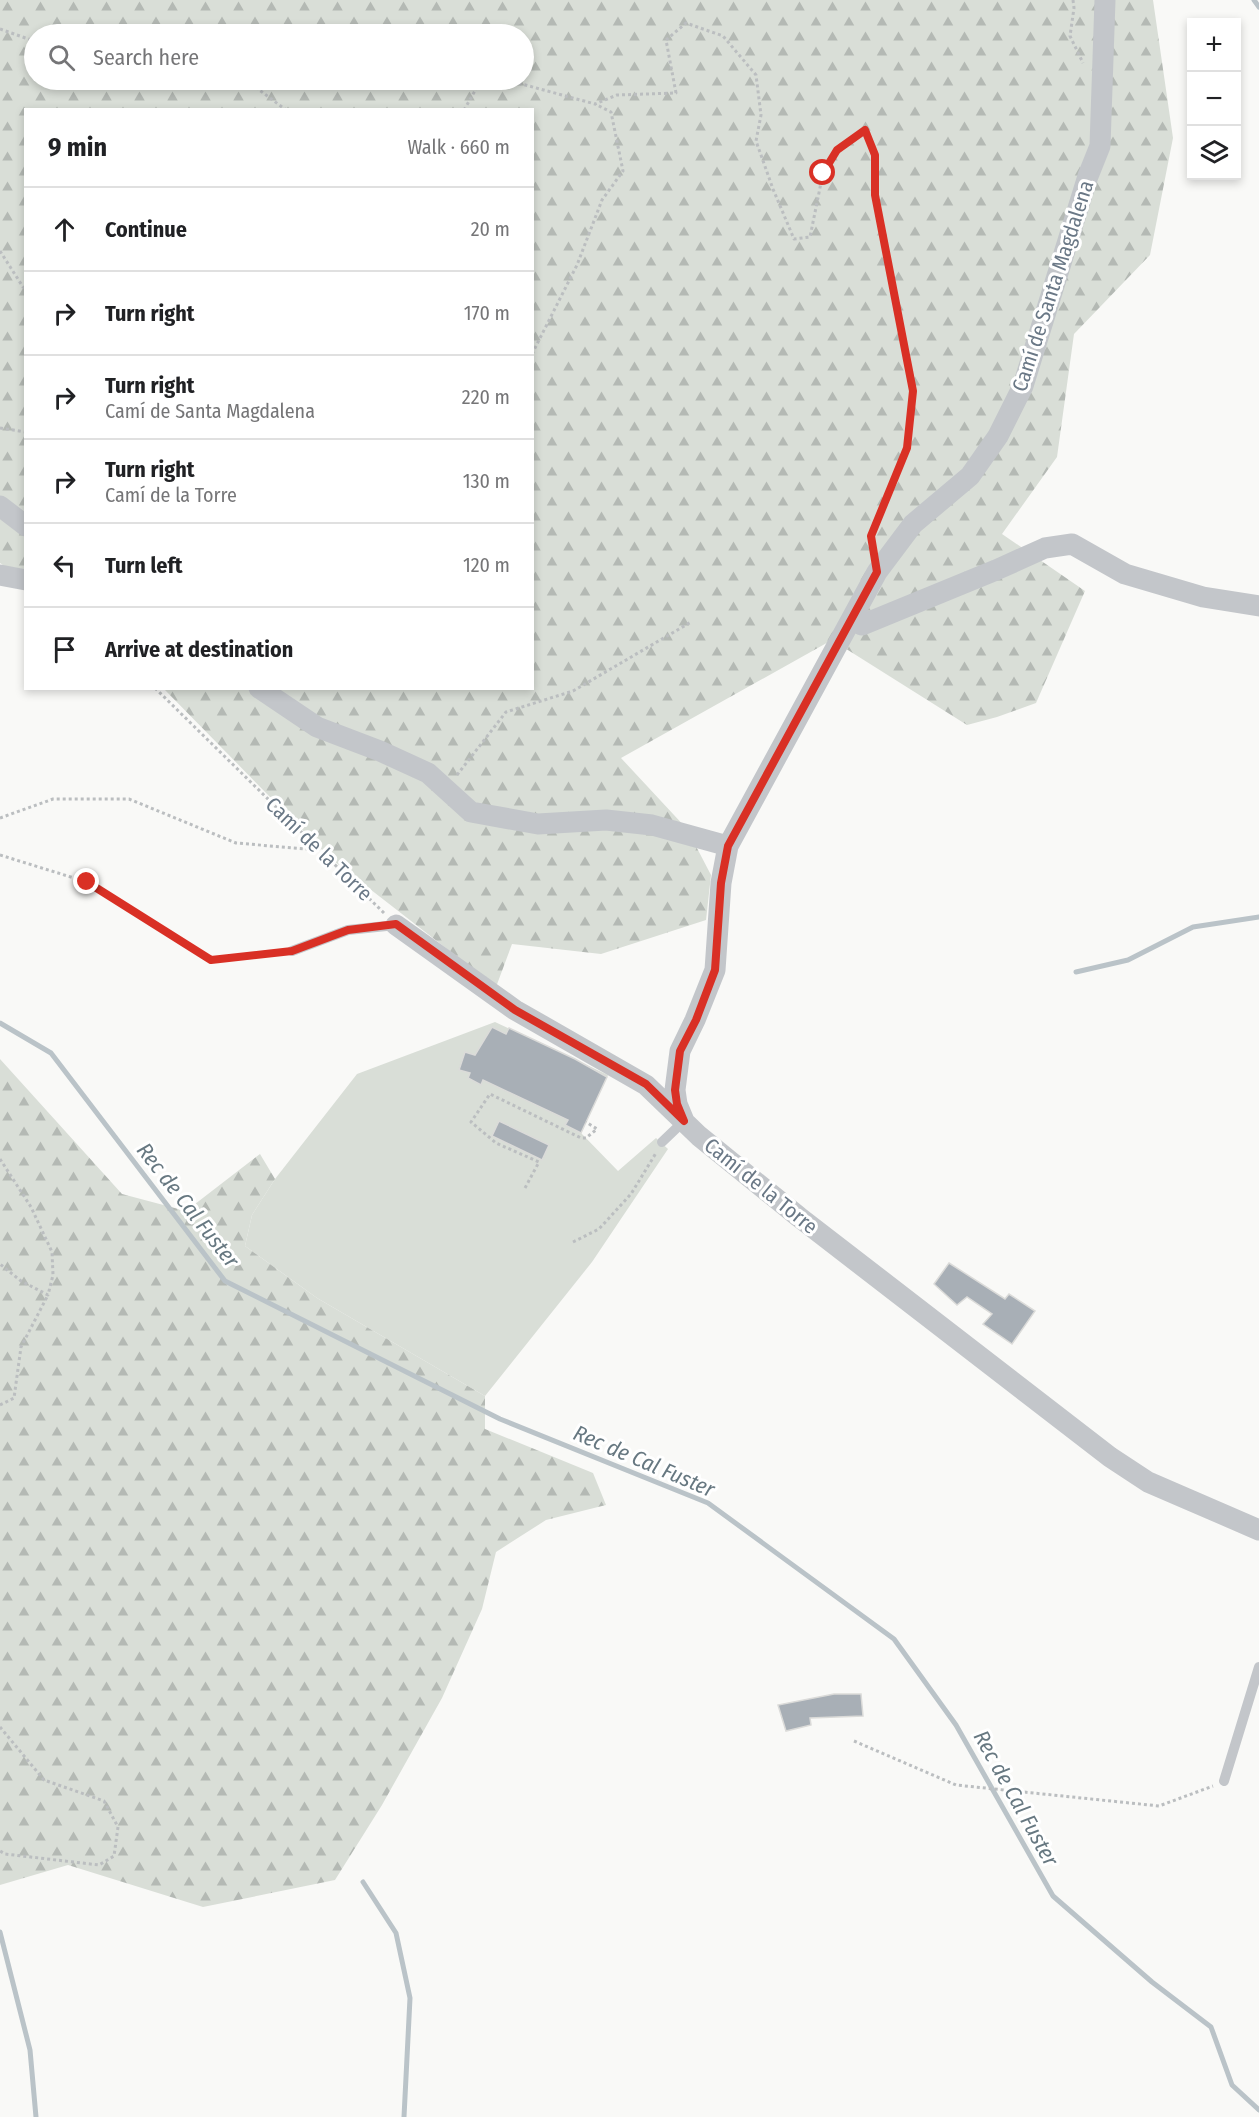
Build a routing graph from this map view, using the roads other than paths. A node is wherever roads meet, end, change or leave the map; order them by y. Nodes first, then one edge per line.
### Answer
1 (1105, 0) edge
2 (0, 506) edge
3 (24, 524) edge
4 (0, 574) edge
5 (24, 580) edge
6 (1259, 606) edge
7 (852, 620) junction
8 (262, 690) edge
9 (728, 846) junction
10 (396, 924) joint
11 (292, 951) road end
12 (684, 1121) junction
13 (662, 1142) road end
14 (1259, 1530) edge
15 (1259, 1666) edge
16 (1224, 1781) road end

1 - 7 street, Camí de Santa Magdalena
2 - 3 street
4 - 5 street
6 - 7 street
7 - 9 street, Camí de Santa Magdalena
8 - 9 street
9 - 12 street, Camí de Santa Magdalena
10 - 11 lane
10 - 12 street, Camí de la Torre
12 - 13 lane
12 - 14 street, Camí de la Torre
15 - 16 lane

